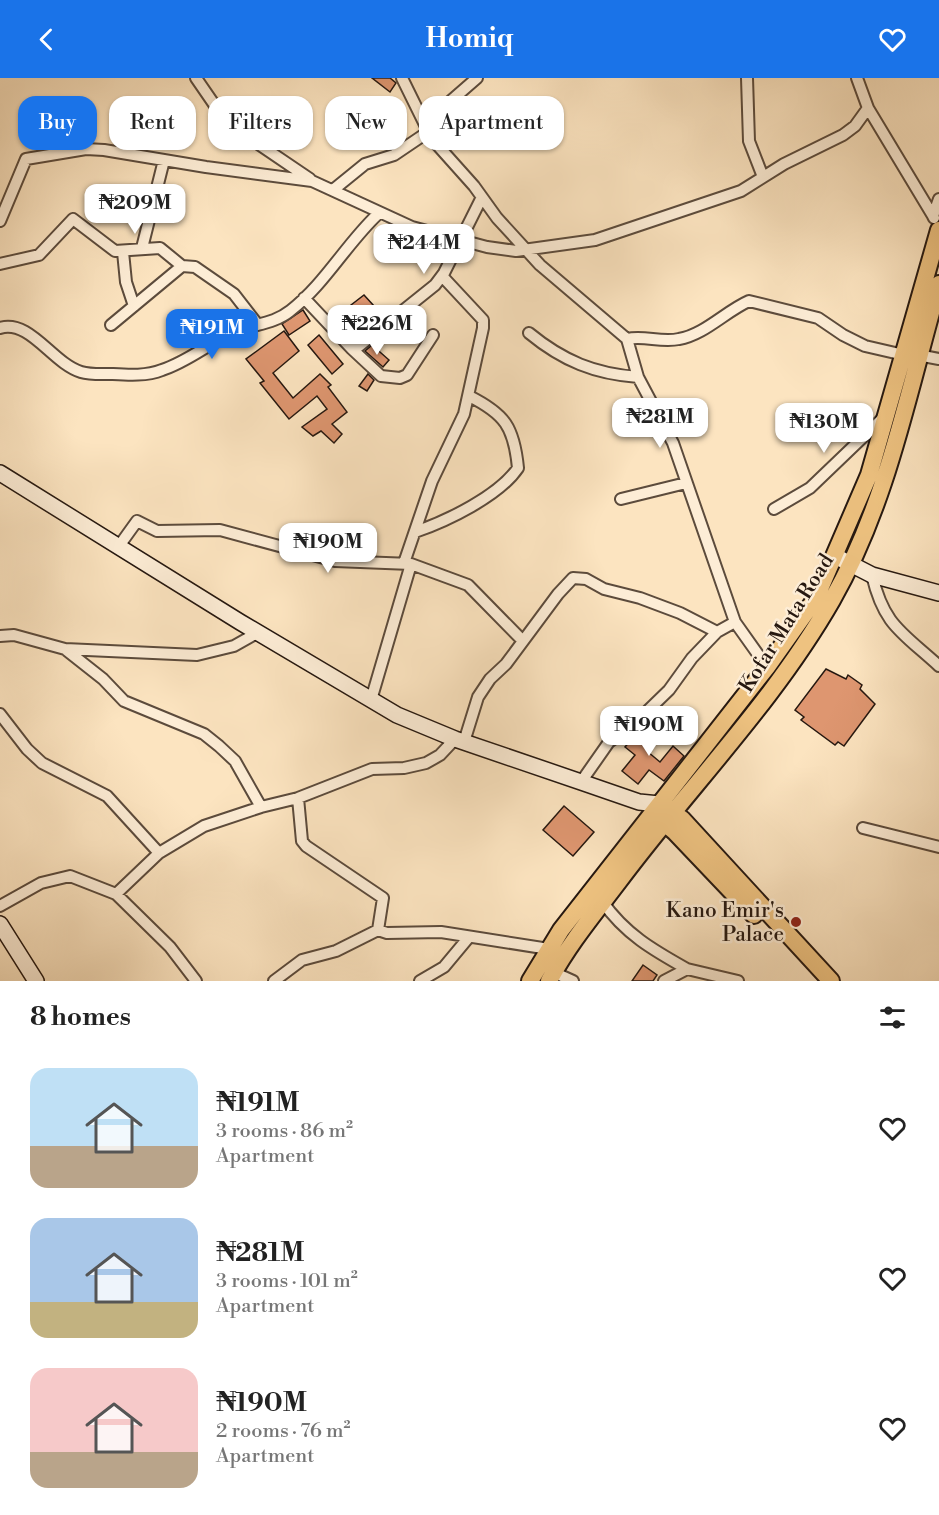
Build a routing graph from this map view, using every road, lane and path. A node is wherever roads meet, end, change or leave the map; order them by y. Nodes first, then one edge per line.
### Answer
1 (196, 78) edge
2 (402, 78) edge
3 (477, 78) edge
4 (747, 78) edge
5 (857, 78) edge
6 (456, 96) edge
7 (868, 108) junction
8 (419, 110) edge
9 (419, 138) edge
10 (443, 150) edge
11 (165, 160) junction
12 (763, 177) junction
13 (312, 181) junction
14 (333, 190) junction
15 (482, 197) junction
16 (939, 199) edge
17 (378, 214) junction
18 (0, 221) edge
19 (937, 224) edge
20 (459, 241) junction
21 (142, 248) junction
22 (525, 248) junction
23 (123, 252) junction
24 (0, 264) edge
25 (182, 267) junction
26 (442, 276) junction
27 (938, 293) edge
28 (304, 298) junction
29 (134, 306) junction
30 (111, 325) dead end
31 (258, 325) junction
32 (0, 328) edge
33 (530, 333) dead end
34 (433, 335) dead end
35 (627, 339) junction
36 (354, 350) junction
37 (911, 355) junction
38 (939, 359) edge
39 (638, 377) junction
40 (469, 396) junction
41 (886, 416) junction
42 (0, 473) edge
43 (686, 483) junction
44 (621, 499) dead end
45 (774, 509) dead end
46 (415, 532) junction
47 (119, 546) junction
48 (834, 556) junction
49 (408, 564) junction
50 (851, 564) junction
51 (872, 575) junction
52 (939, 593) edge
53 (735, 622) junction
54 (717, 632) junction
55 (257, 633) junction
56 (0, 636) edge
57 (522, 640) junction
58 (65, 649) junction
59 (939, 666) edge
60 (767, 667) junction
61 (371, 700) junction
62 (0, 714) edge
63 (460, 741) junction
64 (581, 782) junction
65 (298, 798) junction
66 (261, 807) junction
67 (662, 813) junction
68 (863, 828) dead end
69 (939, 847) edge
70 (159, 853) junction
71 (116, 894) junction
72 (602, 901) junction
73 (0, 906) edge
74 (0, 924) edge
75 (378, 930) junction
76 (469, 937) junction
77 (549, 950) junction
78 (687, 969) junction
79 (551, 977) edge
80 (30, 979) edge
81 (196, 981) edge
82 (274, 981) edge
83 (420, 981) edge
84 (530, 981) edge
85 (573, 981) edge
86 (664, 981) edge
87 (738, 981) edge
88 (816, 981) edge
89 (831, 981) edge

1 - 13 street
2 - 8 street
3 - 6 street
4 - 12 street
5 - 7 street
7 - 12 street
7 - 19 street
9 - 14 street
10 - 15 street
11 - 13 street
11 - 18 street
11 - 21 street
12 - 22 street
13 - 14 street
14 - 17 street
15 - 20 street
15 - 22 street
16 - 19 street
17 - 20 street
17 - 28 street
19 - 37 main road, Kofar Mata Road
20 - 22 street
20 - 26 street
21 - 23 street
21 - 25 street
22 - 35 street
23 - 24 street
23 - 29 street
25 - 29 street
25 - 31 street
26 - 36 street
26 - 40 street
27 - 37 main road, Kofar Mata Road
28 - 31 street
28 - 36 street
29 - 30 street
31 - 32 street
33 - 39 street
34 - 36 street
35 - 37 street
35 - 39 street
37 - 38 street
37 - 41 main road, Kofar Mata Road
37 - 50 main road, Kofar Mata Road
39 - 43 street
40 - 46 street
40 - 46 street
41 - 45 street
41 - 48 main road, Kofar Mata Road
42 - 47 main road
43 - 44 street
43 - 53 street
46 - 49 street
47 - 49 street
47 - 55 main road
48 - 50 main road
48 - 60 main road, Kofar Mata Road
49 - 57 street
49 - 61 street
50 - 51 main road
50 - 67 main road, Kofar Mata Road
51 - 52 main road
51 - 59 street
53 - 54 street
53 - 60 street
54 - 57 street
54 - 64 street
55 - 58 street
55 - 61 main road
56 - 58 street
57 - 63 street
58 - 66 street
60 - 67 main road, Kofar Mata Road
61 - 63 main road
62 - 70 street
63 - 64 main road
63 - 65 street
64 - 67 main road
65 - 66 street
65 - 75 street
66 - 70 street
67 - 72 main road
67 - 77 main road
67 - 88 main road
67 - 89 main road
68 - 69 street
70 - 71 street
71 - 73 street
71 - 81 street
72 - 78 street
72 - 79 main road
74 - 80 main road
75 - 76 street
75 - 82 street
76 - 77 street
76 - 83 street
77 - 84 main road
78 - 86 street
78 - 87 street
79 - 85 street

